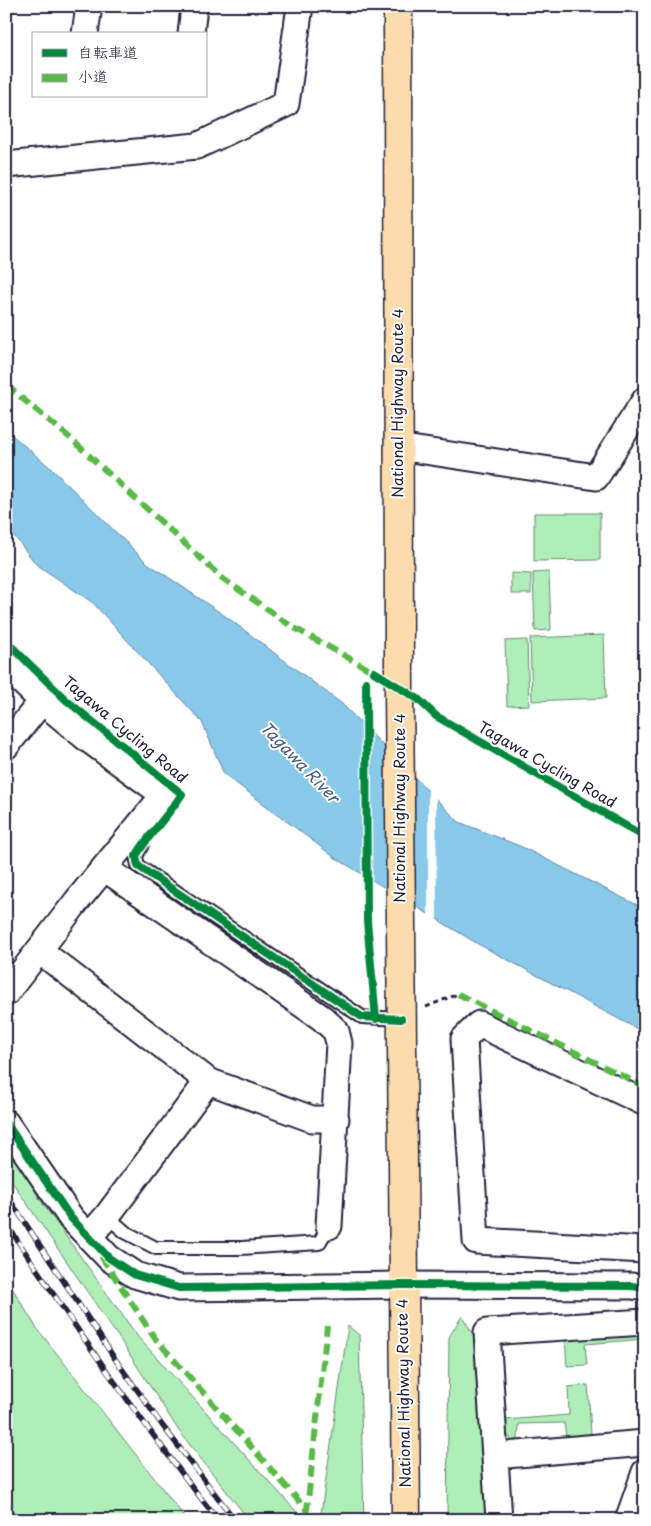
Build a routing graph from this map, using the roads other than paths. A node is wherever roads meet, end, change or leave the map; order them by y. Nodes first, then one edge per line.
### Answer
1 (89, 6) edge
2 (194, 6) edge
3 (300, 6) edge
4 (398, 6) edge
5 (85, 32) edge
6 (191, 32) edge
7 (6, 165) edge
8 (645, 400) edge
9 (398, 447) junction
10 (6, 666) edge
11 (42, 701) junction
12 (6, 746) edge
13 (142, 845) dead end
14 (104, 868) junction
15 (40, 951) junction
16 (292, 984) junction
17 (6, 993) edge
18 (412, 1013) junction
19 (208, 1081) junction
20 (645, 1103) edge
21 (336, 1120) junction
22 (6, 1123) edge
23 (107, 1216) junction
24 (328, 1226) joint
25 (88, 1237) junction
26 (645, 1250) edge
27 (403, 1285) junction
28 (645, 1288) edge
29 (645, 1322) edge
30 (645, 1443) edge
31 (495, 1456) junction
32 (645, 1472) edge
33 (406, 1520) edge
34 (499, 1520) edge
35 (628, 1520) edge

1 - 5 street
2 - 6 street
3 - 7 street
4 - 9 highway, National Highway Route 4
8 - 9 street
9 - 18 highway, National Highway Route 4
10 - 11 street
11 - 12 street
11 - 14 street
13 - 16 lane
14 - 15 street
14 - 16 street
15 - 17 street
15 - 19 street
16 - 18 lane
16 - 21 street
18 - 27 highway, National Highway Route 4
19 - 21 street
19 - 23 street
20 - 26 street
21 - 24 street
22 - 25 street
23 - 24 lane
23 - 25 street
25 - 27 street
27 - 28 street
27 - 33 highway, National Highway Route 4
29 - 31 street
30 - 31 street
31 - 34 street
32 - 35 street

